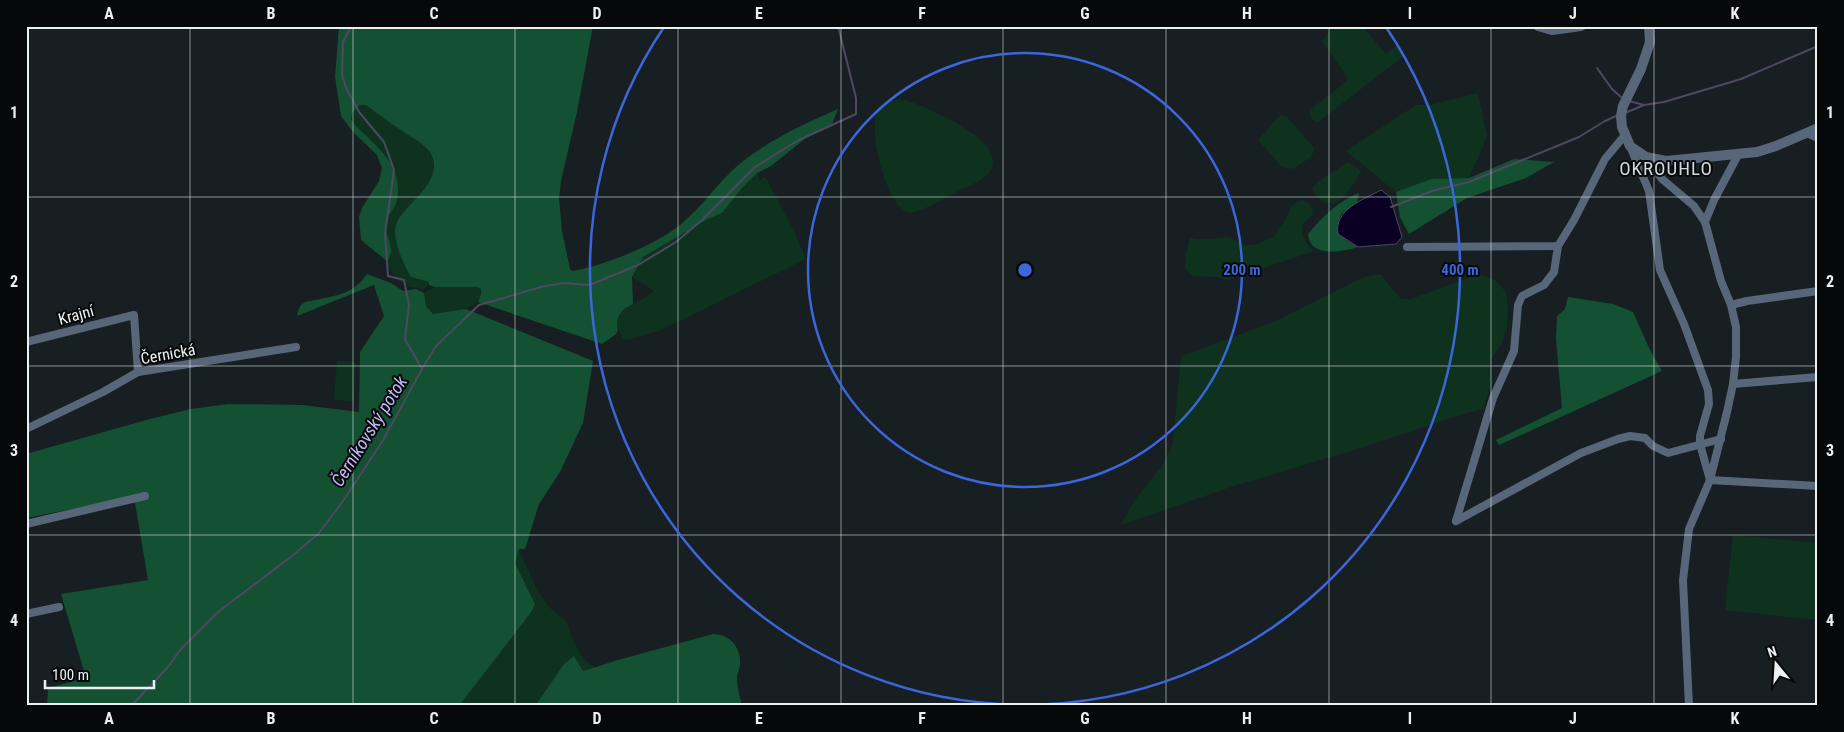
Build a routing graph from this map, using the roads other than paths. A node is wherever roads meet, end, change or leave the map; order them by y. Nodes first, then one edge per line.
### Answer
1 (1538, 26) edge
2 (1581, 26) edge
3 (1649, 26) edge
4 (1818, 128) edge
5 (1807, 133) junction
6 (1625, 136) junction
7 (1818, 138) edge
8 (1630, 146) junction
9 (1738, 155) junction
10 (1646, 158) junction
11 (1705, 222) junction
12 (1558, 246) junction
13 (1407, 247) dead end
14 (1818, 291) edge
15 (1732, 305) junction
16 (26, 342) edge
17 (296, 347) dead end
18 (138, 372) junction
19 (1818, 377) edge
20 (1734, 384) junction
21 (26, 429) edge
22 (1721, 439) junction
23 (1700, 444) junction
24 (1710, 480) junction
25 (1818, 486) edge
26 (145, 496) dead end
27 (26, 524) edge
28 (59, 607) dead end
29 (26, 614) edge
30 (1689, 706) edge

1 - 2 street
3 - 6 street
4 - 5 street
5 - 7 street
5 - 9 street
6 - 8 street
6 - 12 street
8 - 10 street
8 - 23 street
9 - 10 street
9 - 11 street
10 - 11 street
11 - 15 street
12 - 13 street
12 - 23 street
14 - 15 street
15 - 20 street
16 - 18 street, Krajní
17 - 18 street, Černická
18 - 21 street, Černická
19 - 20 street
20 - 22 street
22 - 23 street
22 - 24 street
23 - 24 street
24 - 25 street
24 - 30 street
26 - 27 street
28 - 29 street

